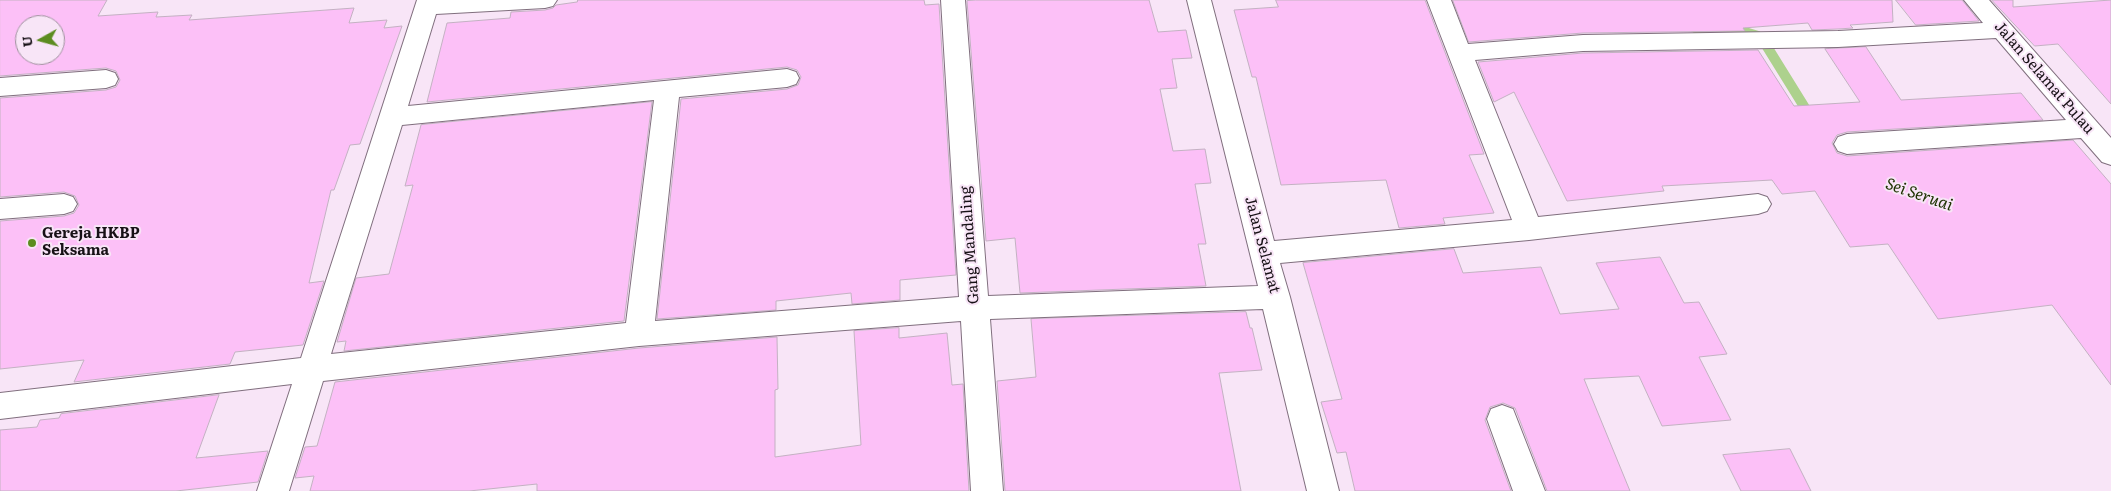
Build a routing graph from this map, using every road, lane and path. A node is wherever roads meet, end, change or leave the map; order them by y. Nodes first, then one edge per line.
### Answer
1 (545, 0) edge
2 (953, 0) edge
3 (1199, 0) edge
4 (1439, 0) edge
5 (1983, 0) edge
6 (428, 3) edge
7 (2002, 30) junction
8 (1460, 52) junction
9 (787, 78) dead end
10 (106, 79) dead end
11 (0, 87) edge
12 (668, 89) junction
13 (392, 117) junction
14 (2087, 128) junction
15 (1847, 144) dead end
16 (2111, 156) edge
17 (64, 204) dead end
18 (1758, 204) dead end
19 (0, 209) edge
20 (1528, 230) junction
21 (1263, 253) junction
22 (1276, 297) junction
23 (975, 308) junction
24 (639, 334) junction
25 (312, 369) junction
26 (0, 406) edge
27 (1502, 419) dead end
28 (273, 491) edge
29 (987, 491) edge
30 (1323, 491) edge
31 (1529, 491) edge

1 - 6 street
2 - 23 street, Gang Mandaling
3 - 21 street, Jalan Selamat
4 - 8 street
5 - 7 street, Jalan Selamat Pulau
6 - 13 street
7 - 8 street
7 - 14 street, Jalan Selamat Pulau
8 - 20 street
9 - 12 street
10 - 11 street
12 - 13 street
12 - 24 street
13 - 25 street
14 - 15 street
14 - 16 street, Jalan Selamat Pulau
17 - 19 street
18 - 20 street
20 - 21 street
21 - 22 street, Jalan Selamat
22 - 23 street
22 - 30 street, Jalan Selamat
23 - 24 street
23 - 29 street, Gang Mandaling
24 - 25 street
25 - 26 street
25 - 28 street
27 - 31 street

